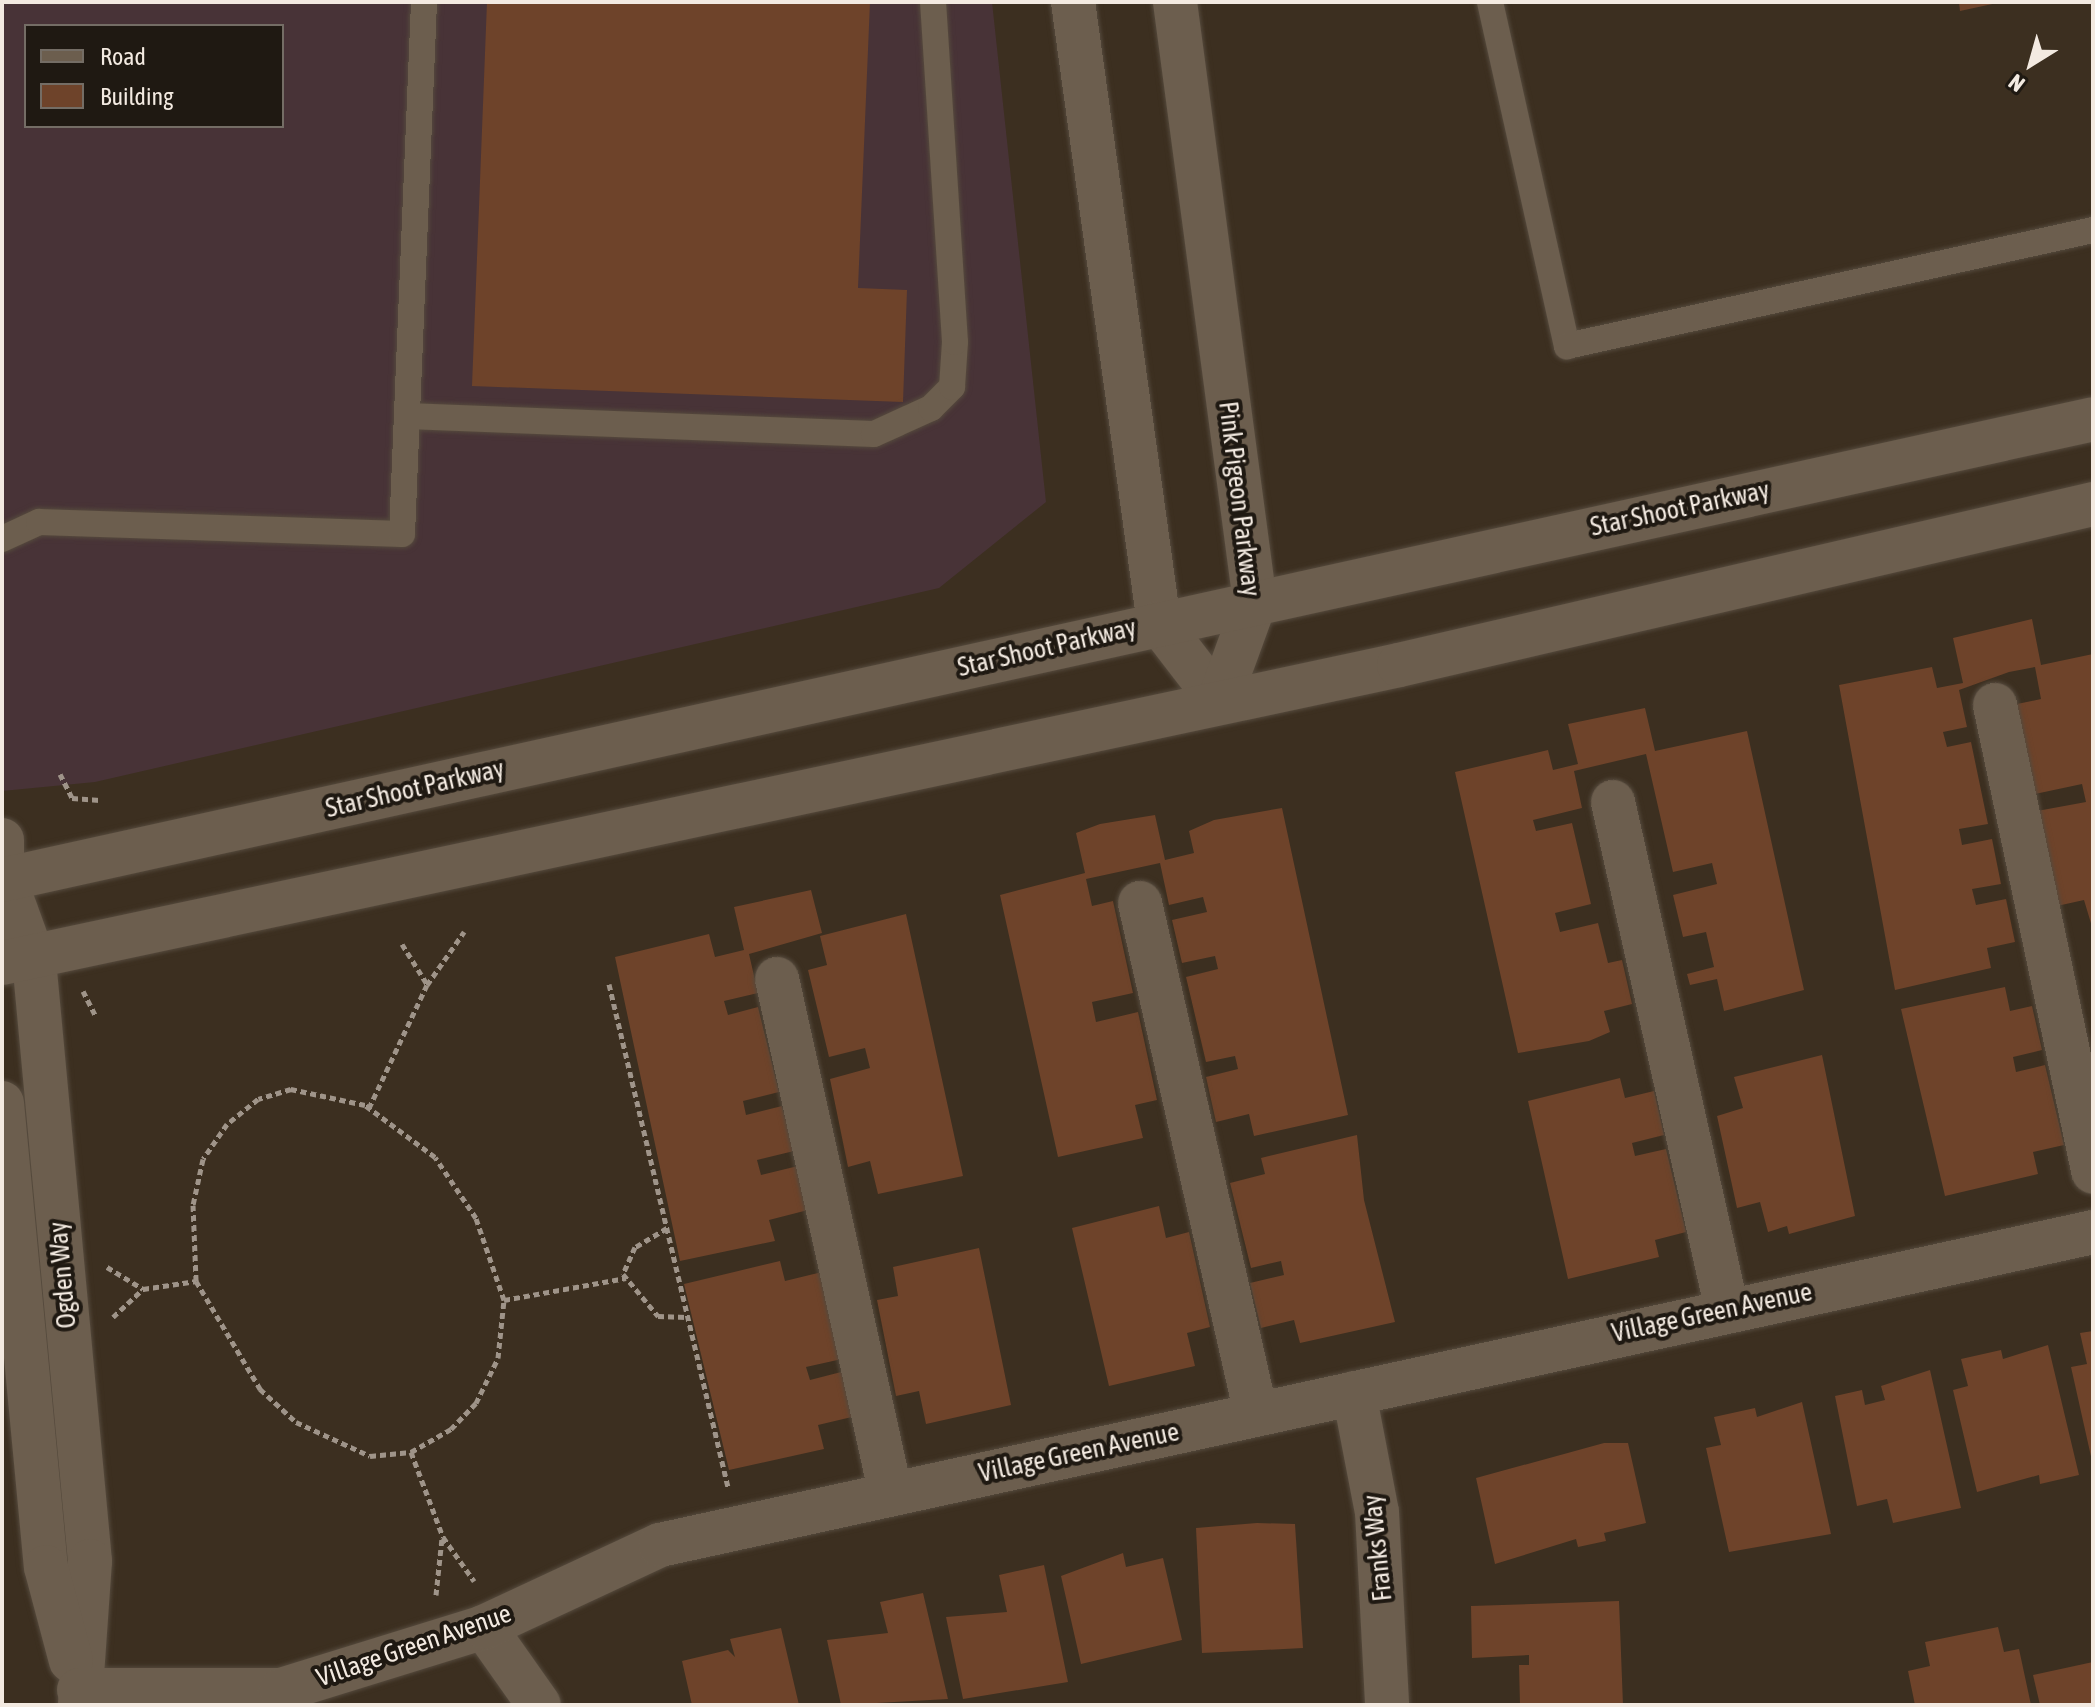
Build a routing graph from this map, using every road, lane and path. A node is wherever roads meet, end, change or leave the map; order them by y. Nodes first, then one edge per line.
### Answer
1 (424, 2) edge
2 (933, 2) edge
3 (1073, 2) edge
4 (1175, 2) edge
5 (1490, 2) edge
6 (2093, 230) edge
7 (407, 416) junction
8 (2093, 419) edge
9 (2093, 504) edge
10 (2, 539) edge
11 (1255, 602) junction
12 (1159, 623) junction
13 (1219, 701) junction
14 (1995, 705) dead end
15 (60, 774) dead end
16 (100, 800) dead end
17 (1613, 802) dead end
18 (3, 873) edge
19 (1140, 903) dead end
20 (464, 932) dead end
21 (402, 944) dead end
22 (18, 962) edge
23 (777, 979) dead end
24 (609, 984) dead end
25 (427, 985) junction
26 (82, 988) dead end
27 (95, 1015) dead end
28 (2, 1103) edge
29 (369, 1108) junction
30 (2093, 1172) edge
31 (667, 1228) junction
32 (2093, 1232) edge
33 (96, 1257) dead end
34 (626, 1278) junction
35 (196, 1281) junction
36 (143, 1289) junction
37 (504, 1300) junction
38 (1727, 1310) junction
39 (687, 1317) junction
40 (102, 1328) dead end
41 (1354, 1393) junction
42 (1256, 1414) junction
43 (411, 1452) junction
44 (891, 1495) junction
45 (730, 1496) dead end
46 (443, 1537) junction
47 (474, 1581) dead end
48 (436, 1598) dead end
49 (484, 1627) junction
50 (80, 1698) edge
51 (539, 1705) edge
52 (1387, 1705) edge

1 - 7 lane
2 - 7 lane
3 - 12 street
4 - 11 street, Pink Pigeon Parkway
5 - 6 lane
7 - 10 lane
8 - 11 street, Star Shoot Parkway
9 - 13 street
11 - 12 street, Star Shoot Parkway
11 - 13 street, Pink Pigeon Parkway
12 - 13 street
12 - 18 street, Star Shoot Parkway
13 - 22 street
14 - 30 street
15 - 16 path
17 - 38 street
18 - 22 street, Ogden Way
19 - 42 street
20 - 25 path
21 - 25 path
22 - 50 street, Ogden Way
23 - 44 street
24 - 31 path
25 - 29 path
26 - 27 path
28 - 50 street, Ogden Way
29 - 35 path
29 - 37 path
31 - 34 path
31 - 39 path
32 - 38 street, Village Green Avenue
33 - 36 path
34 - 37 path
34 - 39 path
35 - 36 path
35 - 43 path
36 - 40 path
37 - 43 path
38 - 41 street, Village Green Avenue
39 - 45 path
41 - 42 street, Village Green Avenue
41 - 52 street, Franks Way
42 - 44 street, Village Green Avenue
43 - 46 path
44 - 49 street, Village Green Avenue
46 - 47 path
46 - 48 path
49 - 50 street, Village Green Avenue
49 - 51 street

